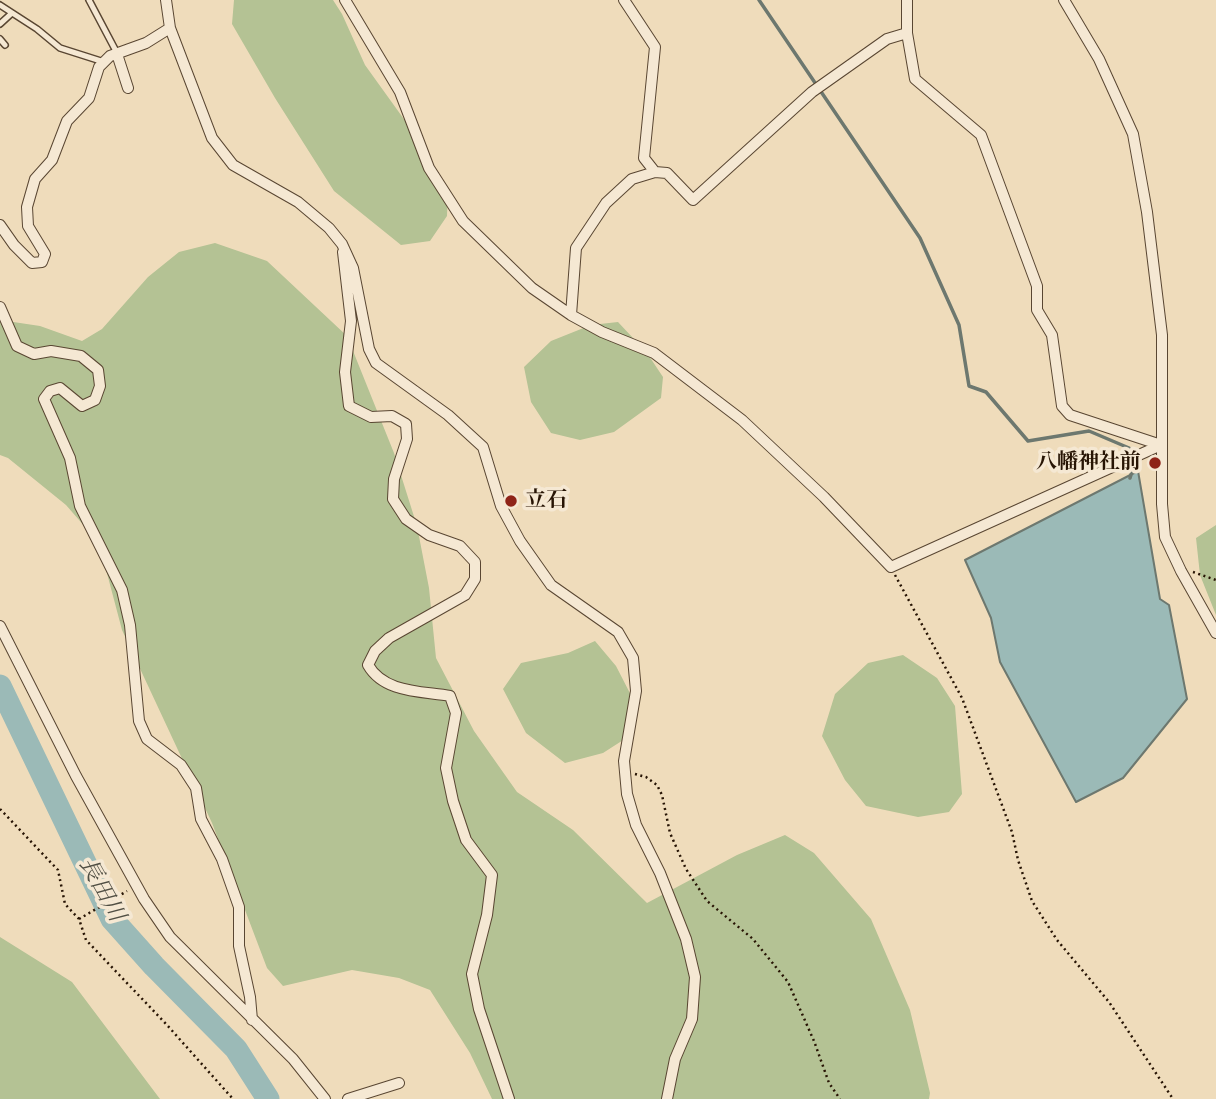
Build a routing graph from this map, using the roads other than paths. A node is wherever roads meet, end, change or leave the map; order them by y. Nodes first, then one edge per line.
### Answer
1 (89, 0) edge
2 (166, 0) edge
3 (345, 0) edge
4 (624, 0) edge
5 (907, 0) edge
6 (1064, 0) edge
7 (0, 5) edge
8 (12, 13) junction
9 (0, 24) edge
10 (170, 28) junction
11 (907, 33) junction
12 (0, 39) edge
13 (5, 45) dead end
14 (117, 54) junction
15 (104, 62) junction
16 (128, 88) dead end
17 (655, 172) junction
18 (0, 225) edge
19 (342, 244) junction
20 (0, 307) edge
21 (571, 315) junction
22 (1161, 445) junction
23 (0, 626) edge
24 (1216, 633) edge
25 (252, 1020) junction
26 (399, 1083) dead end
27 (355, 1098) edge
28 (325, 1099) edge
29 (509, 1099) edge
30 (667, 1099) edge

1 - 14 lane
2 - 10 street
3 - 21 street
4 - 17 street
5 - 11 street
6 - 22 street
7 - 8 lane
8 - 9 lane
8 - 15 lane
10 - 14 street
10 - 19 street
11 - 17 street
11 - 22 street
12 - 13 lane
14 - 15 street
14 - 16 street
15 - 18 street
17 - 21 street
19 - 29 street
19 - 30 street
20 - 25 street
21 - 22 street
22 - 24 street
23 - 25 street
25 - 28 street
26 - 27 street

